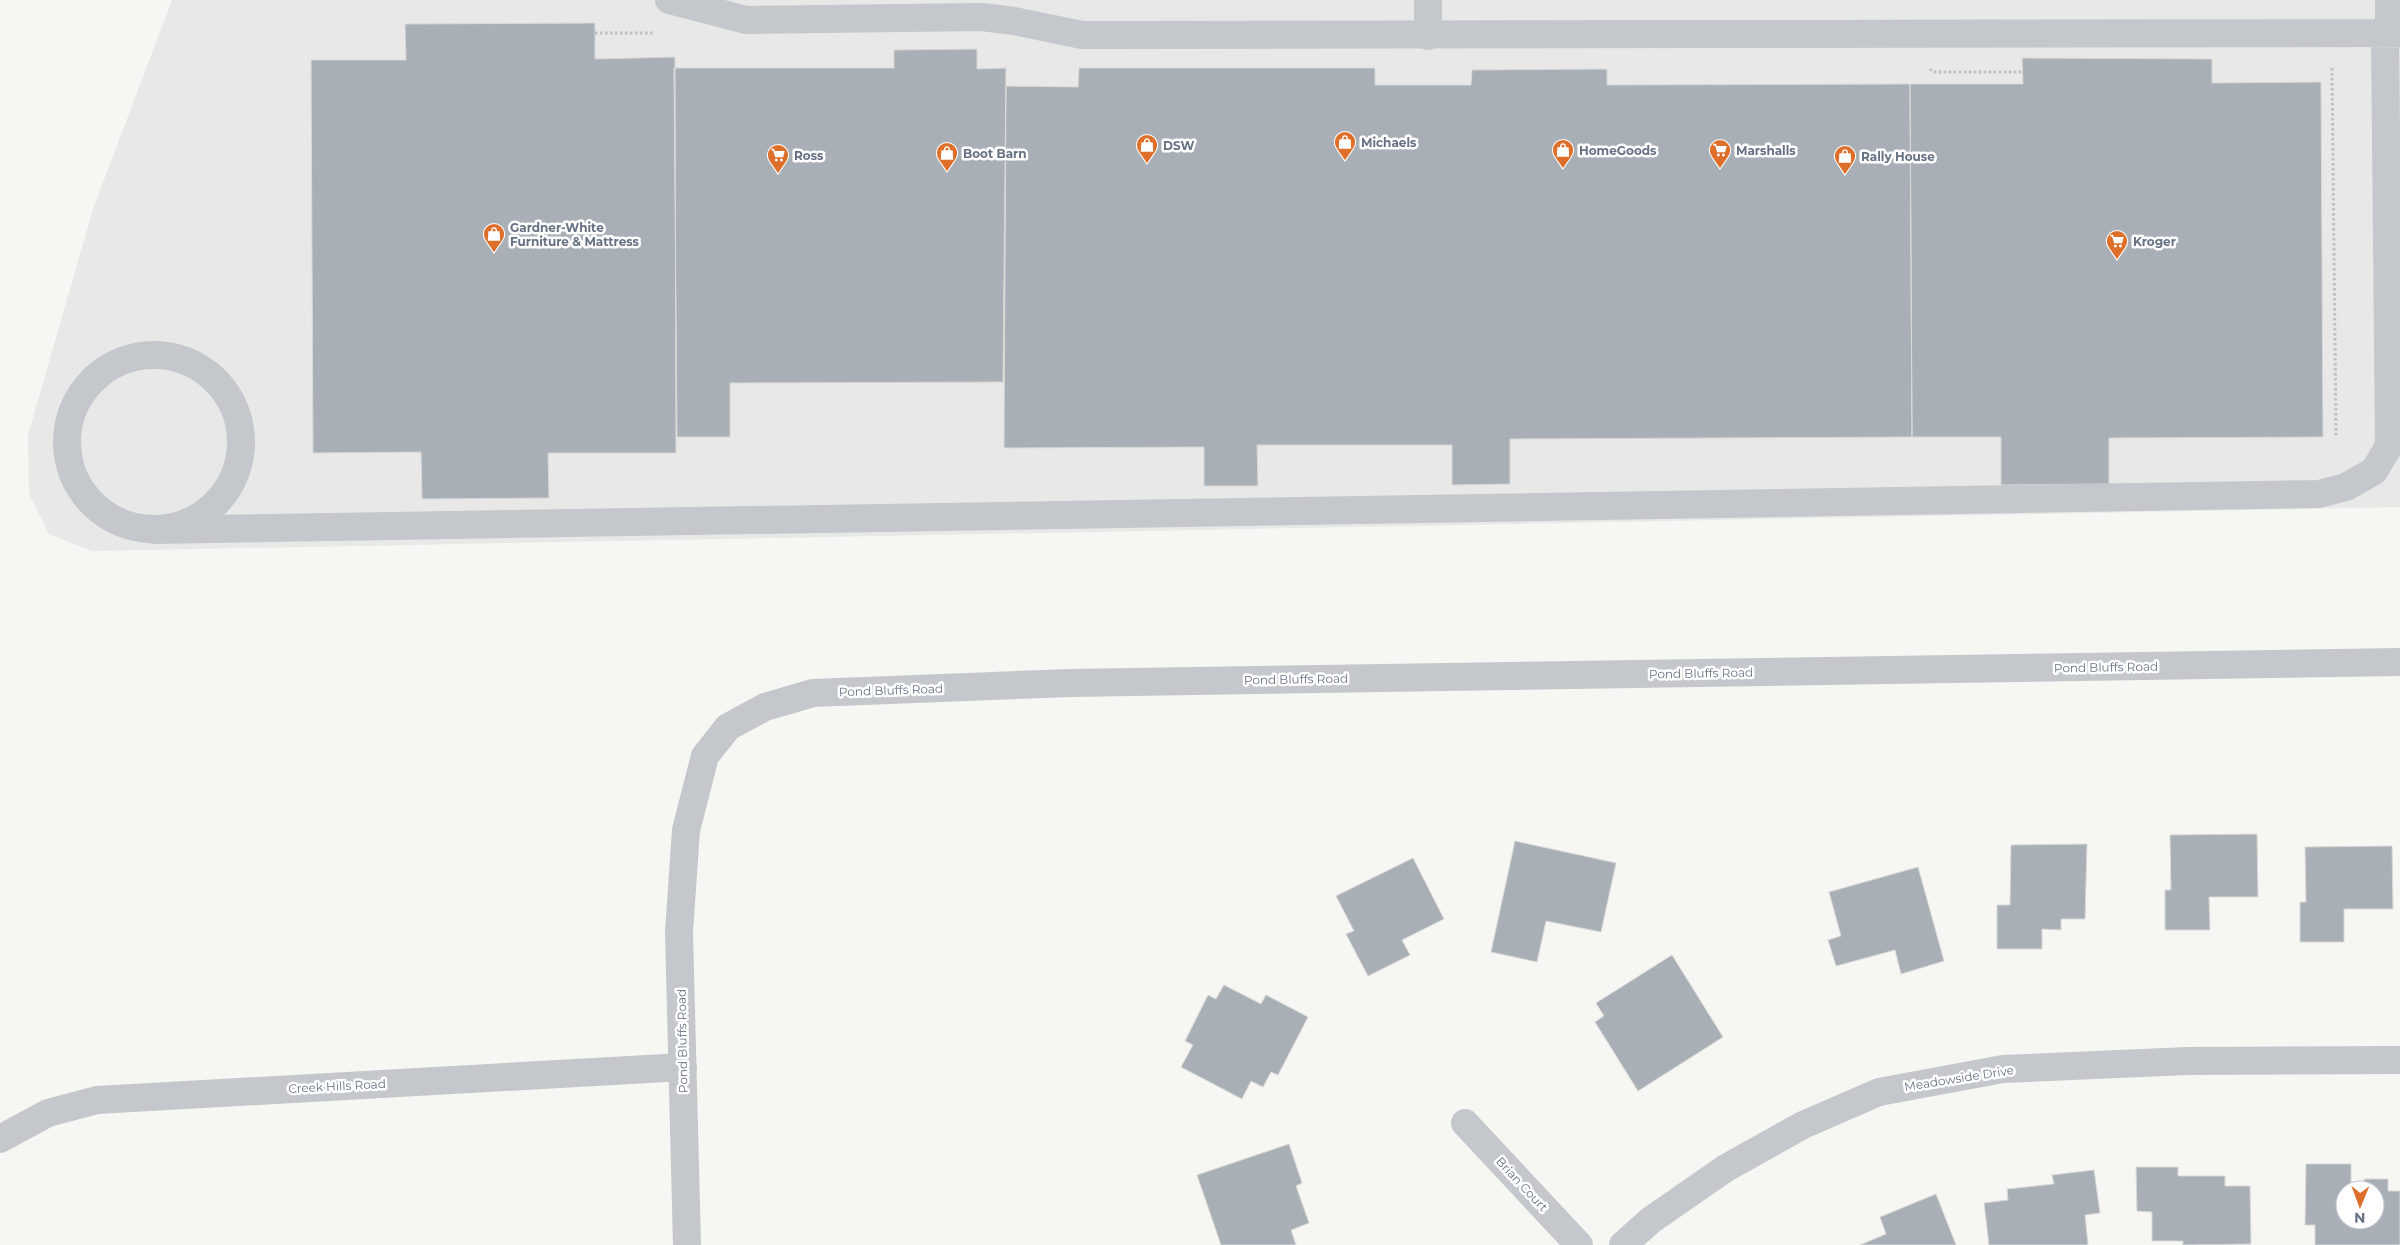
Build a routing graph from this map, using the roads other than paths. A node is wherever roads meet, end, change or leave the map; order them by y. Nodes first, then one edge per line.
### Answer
1 (670, 0) edge
2 (1428, 0) edge
3 (2389, 0) edge
4 (2391, 34) edge
5 (1428, 36) junction
6 (154, 530) junction
7 (2400, 662) edge
8 (2400, 1060) edge
9 (683, 1067) junction
10 (1465, 1124) dead end
11 (0, 1139) edge
12 (687, 1245) edge
13 (1579, 1245) edge
14 (1623, 1245) edge

1 - 5 street
2 - 5 street
3 - 4 street
4 - 5 street
4 - 6 street
6 - 6 street
7 - 9 street, Pond Bluffs Road
8 - 14 street, Meadowside Drive
9 - 11 street, Creek Hills Road
9 - 12 street, Pond Bluffs Road
10 - 13 street, Brian Court

